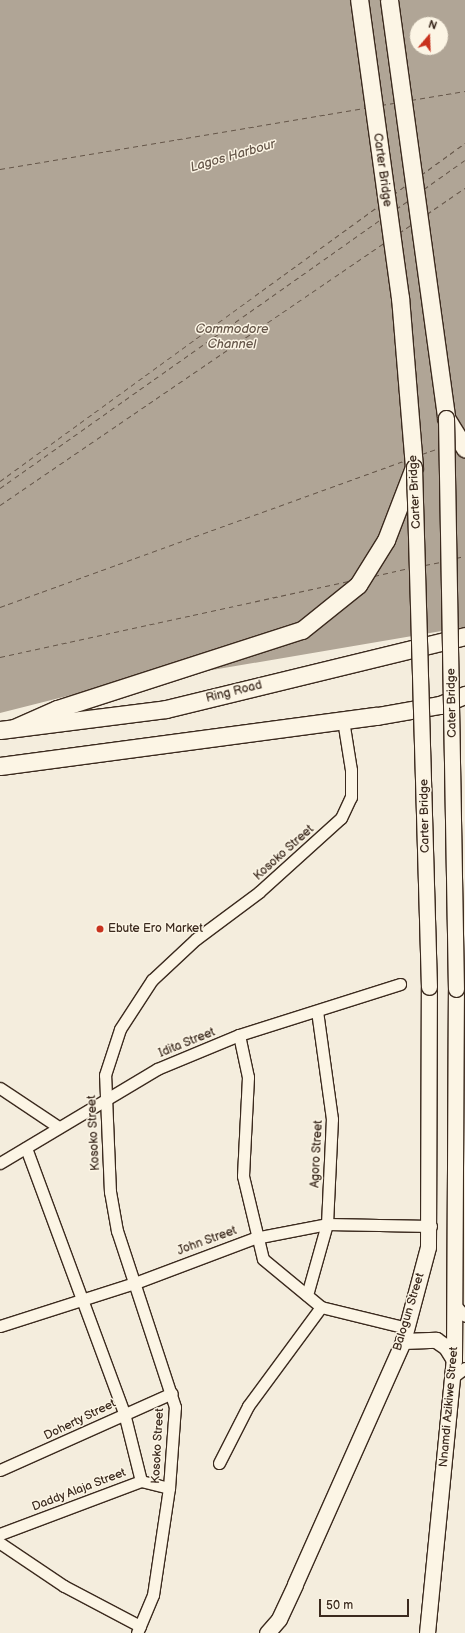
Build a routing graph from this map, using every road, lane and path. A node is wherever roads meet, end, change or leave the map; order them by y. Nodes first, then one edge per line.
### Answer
1 (359, 0) edge
2 (389, 0) edge
3 (446, 418) junction
4 (465, 448) edge
5 (414, 467) junction
6 (465, 636) edge
7 (465, 695) edge
8 (343, 720) junction
9 (7, 729) edge
10 (0, 766) edge
11 (400, 984) dead end
12 (429, 987) joint
13 (456, 989) joint
14 (317, 1011) junction
15 (460, 1011) edge
16 (239, 1036) junction
17 (0, 1088) edge
18 (460, 1090) edge
19 (104, 1098) junction
20 (57, 1126) junction
21 (26, 1148) junction
22 (2, 1160) edge
23 (327, 1224) junction
24 (431, 1226) junction
25 (255, 1238) junction
26 (135, 1283) junction
27 (307, 1296) junction
28 (84, 1297) junction
29 (321, 1307) junction
30 (460, 1311) edge
31 (0, 1326) edge
32 (405, 1334) junction
33 (457, 1368) edge
34 (172, 1393) junction
35 (124, 1413) junction
36 (219, 1463) dead end
37 (0, 1470) edge
38 (140, 1481) junction
39 (169, 1488) junction
40 (0, 1534) edge
41 (0, 1543) edge
42 (139, 1630) edge
43 (267, 1633) edge
44 (427, 1633) edge

1 - 5 main road, Carter Bridge
2 - 3 main road
3 - 4 main road
3 - 13 main road, Cater Bridge, bridge
5 - 9 main road
5 - 12 main road, Carter Bridge, bridge
6 - 9 main road, Ring Road
7 - 8 main road
8 - 10 main road
8 - 19 street, Kosoko Street
11 - 14 street, Idita Street
12 - 24 main road, Balogun Street
13 - 15 main road, Nnamdi Azikiwe Street
14 - 16 street, Idita Street
14 - 23 street, Agoro Street
15 - 18 main road, Nnamdi Azikiwe Street
16 - 19 street, Idita Street
16 - 25 street
17 - 20 street
18 - 30 main road, Nnamdi Azikiwe Street
19 - 20 street, Idita Street
19 - 26 street, Kosoko Street
20 - 21 street, Idita Street
21 - 22 street, Idita Street
21 - 28 street
23 - 24 street, John Street
23 - 25 street, John Street
23 - 27 street, Agoro Street
24 - 32 main road, Balogun Street
25 - 26 street, John Street
25 - 27 street
26 - 28 street, John Street
26 - 34 street, Kosoko Street
27 - 29 street
28 - 31 street, John Street
28 - 35 street
29 - 32 street
29 - 36 street
30 - 33 main road, Nnamdi Azikiwe Street
32 - 33 main road
32 - 43 main road, Balogun Street
33 - 44 main road, Nnamdi Azikiwe Street
34 - 35 street, Doherty Street
34 - 39 street, Kosoko Street
35 - 37 street, Doherty Street
35 - 38 street
38 - 39 street, Daddy Alaja Street
38 - 40 street, Daddy Alaja Street
39 - 42 street, Kosoko Street
41 - 42 street

